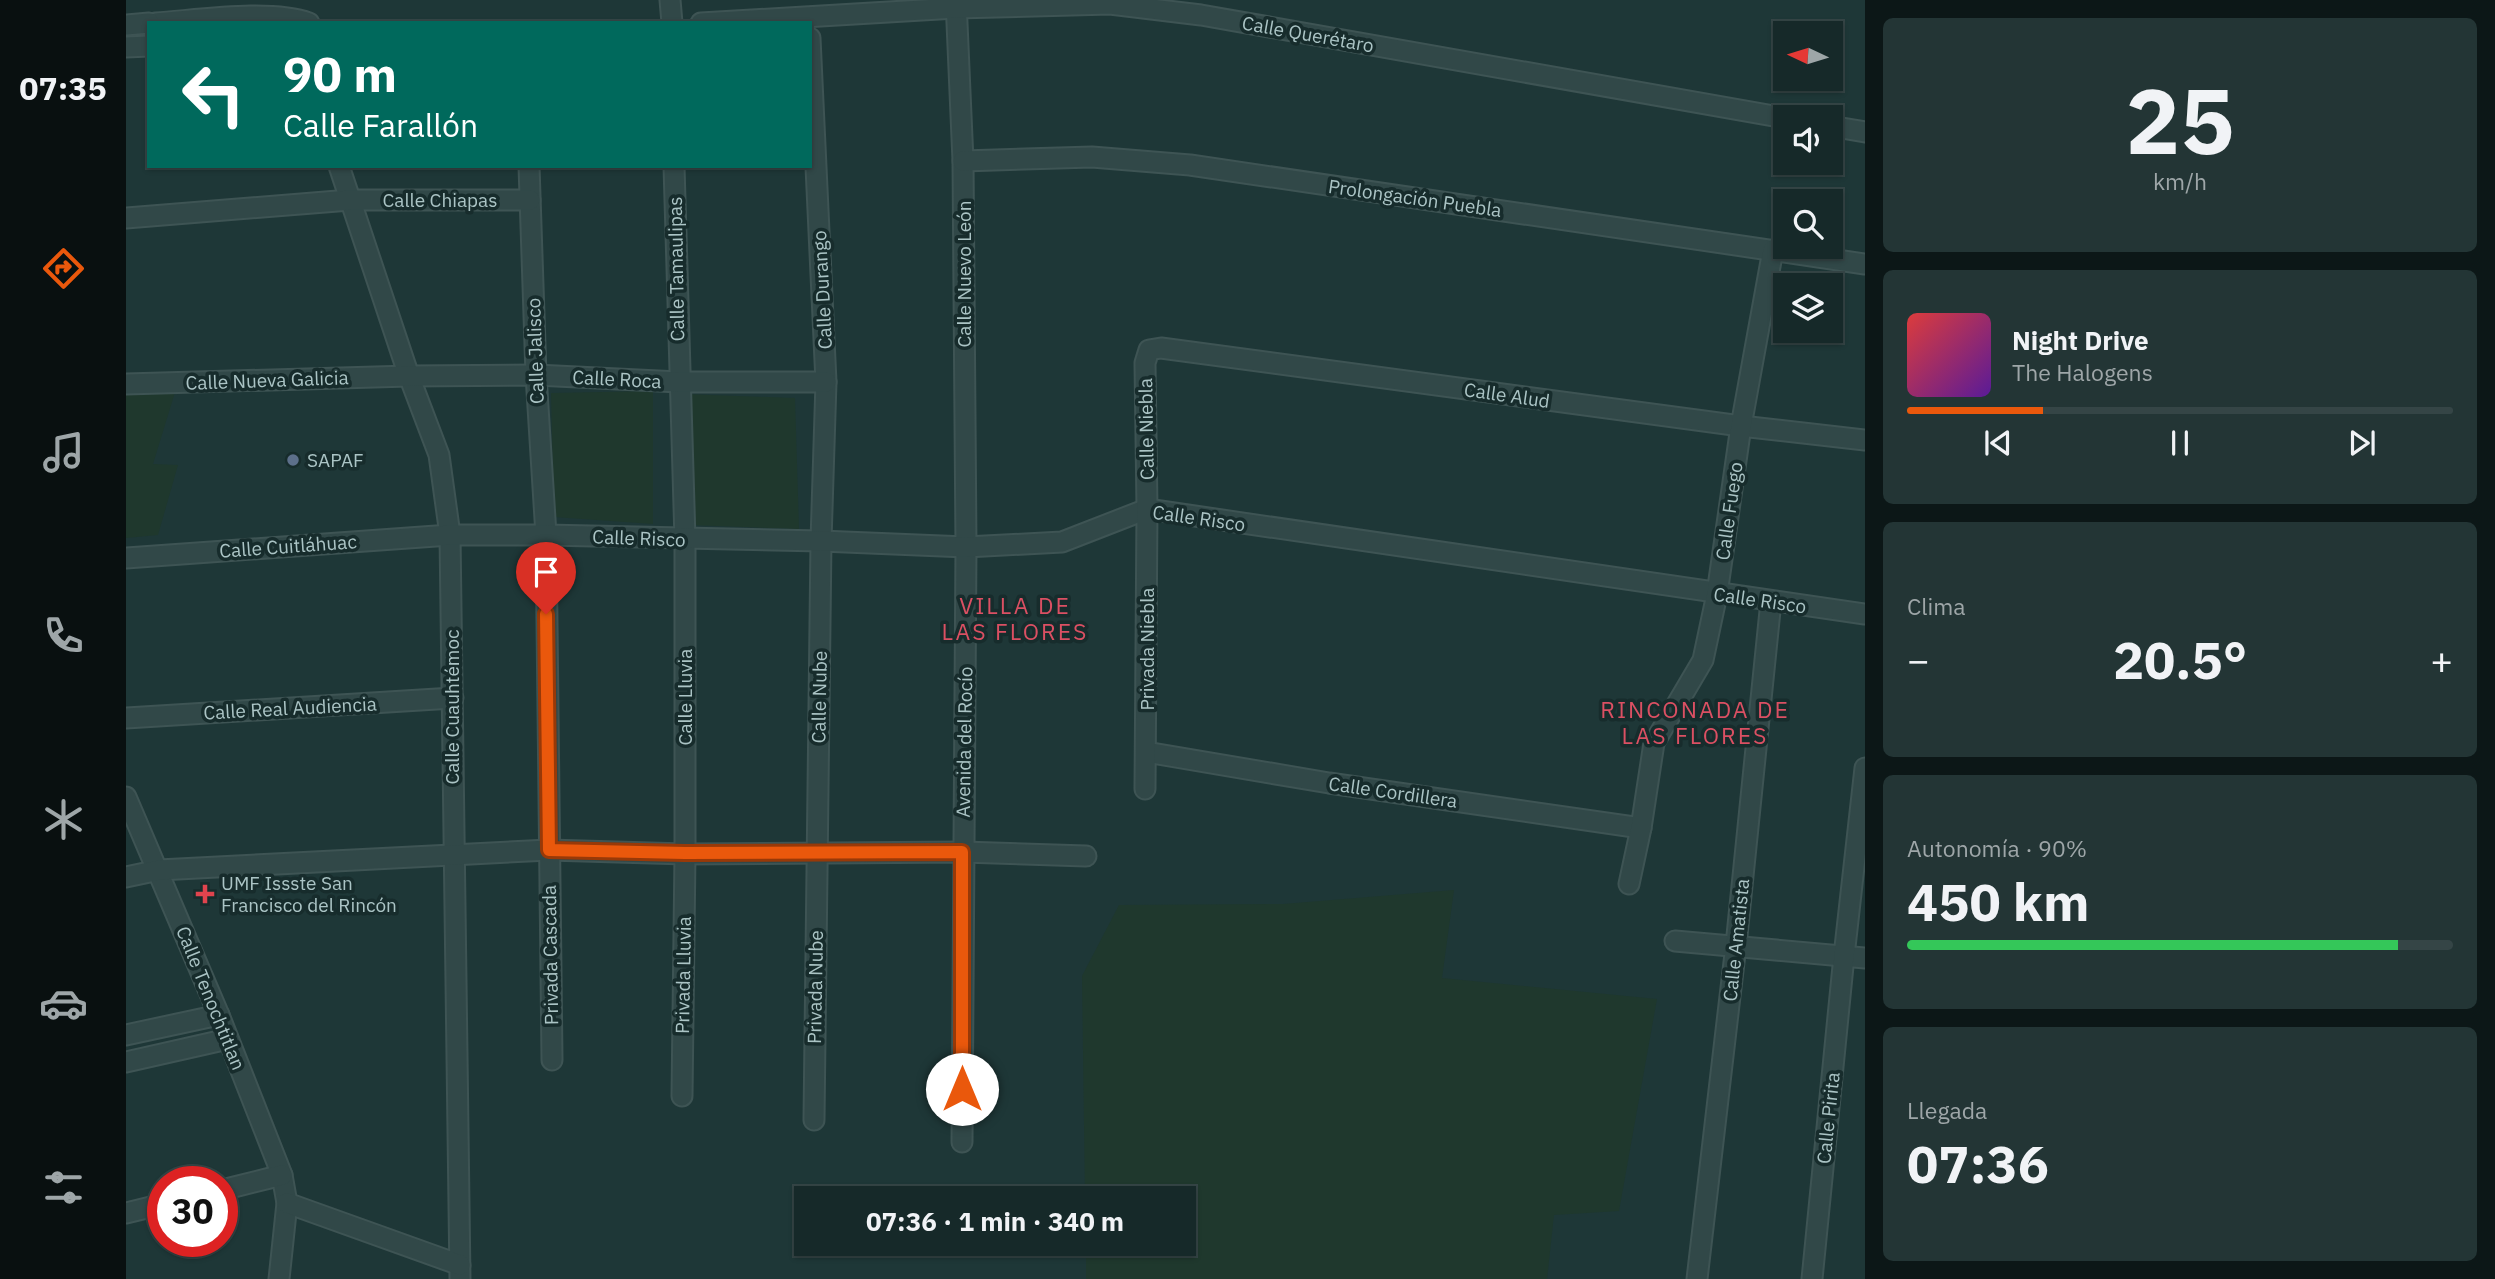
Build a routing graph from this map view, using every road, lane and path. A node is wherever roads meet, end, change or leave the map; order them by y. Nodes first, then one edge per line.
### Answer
1 (670, 0) edge
2 (956, 4) edge
3 (295, 15) edge
4 (809, 19) edge
5 (191, 21) edge
6 (671, 21) edge
7 (755, 21) edge
8 (147, 23) edge
9 (126, 24) edge
10 (147, 46) edge
11 (126, 47) edge
12 (812, 81) edge
13 (1773, 116) edge
14 (1843, 128) edge
15 (1865, 132) edge
16 (963, 161) junction
17 (340, 168) edge
18 (529, 168) edge
19 (674, 168) edge
20 (350, 200) junction
21 (530, 200) junction
22 (126, 218) edge
23 (1773, 250) joint
24 (1832, 259) edge
25 (1865, 264) edge
26 (1149, 351) joint
27 (536, 374) junction
28 (409, 376) junction
29 (679, 382) junction
30 (826, 382) junction
31 (126, 384) edge
32 (1741, 426) junction
33 (1865, 440) edge
34 (1147, 509) junction
35 (450, 535) junction
36 (546, 535) junction
37 (685, 540) junction
38 (821, 541) junction
39 (966, 547) junction
40 (126, 558) edge
41 (1717, 594) junction
42 (1771, 601) junction
43 (1865, 614) edge
44 (453, 698) junction
45 (126, 718) edge
46 (1146, 752) junction
47 (1865, 768) edge
48 (1145, 789) dead end
49 (126, 797) edge
50 (1641, 828) junction
51 (549, 850) junction
52 (962, 852) junction
53 (685, 853) junction
54 (816, 853) junction
55 (453, 854) junction
56 (1086, 856) dead end
57 (159, 870) junction
58 (126, 877) edge
59 (1629, 884) dead end
60 (1675, 941) dead end
61 (1736, 945) junction
62 (1844, 956) junction
63 (1865, 958) edge
64 (219, 1014) junction
65 (126, 1035) edge
66 (228, 1039) junction
67 (552, 1060) dead end
68 (126, 1062) edge
69 (682, 1096) dead end
70 (814, 1121) dead end
71 (962, 1142) dead end
72 (282, 1175) junction
73 (238, 1186) edge
74 (287, 1203) junction
75 (147, 1208) edge
76 (126, 1213) edge
77 (460, 1272) edge
78 (279, 1279) edge
79 (1697, 1279) edge
80 (1812, 1279) edge

1 - 6 street
2 - 4 street, Calle Querétaro
2 - 13 street, Calle Querétaro
2 - 16 street, Calle Nuevo León
3 - 5 street
4 - 7 street, Calle Querétaro
8 - 9 street
10 - 11 street
12 - 30 street, Calle Durango
14 - 15 street
16 - 23 street, Prolongación Puebla
16 - 39 street, Calle Nuevo León
17 - 20 street, Calle Cuauhtémoc
18 - 21 street, Calle Jalisco
19 - 29 street, Calle Tamaulipas
20 - 21 street, Calle Chiapas
20 - 22 street, Calle Chiapas
20 - 28 street, Calle Cuauhtémoc
21 - 27 street, Calle Jalisco
23 - 32 street, Calle Fuego
24 - 25 street, Prolongación Puebla
26 - 32 street, Calle Alud
26 - 34 street, Calle Niebla
27 - 28 street, Calle Roca
27 - 29 street, Calle Roca
27 - 36 street, Calle Jalisco
28 - 31 street, Calle Nueva Galicia
28 - 35 street, Calle Cuauhtémoc
29 - 30 street, Calle Roca
29 - 37 street, Calle Tamaulipas
30 - 38 street, Calle Durango
32 - 33 street, Calle Alud
32 - 41 street, Calle Fuego
34 - 39 street, Calle Risco
34 - 41 street, Calle Risco
34 - 46 street, Privada Niebla
35 - 36 street, Calle Risco
35 - 40 street, Calle Cuitláhuac
35 - 44 street, Calle Cuauhtémoc
36 - 37 street, Calle Risco
36 - 51 street, Calle Jalisco
37 - 38 street, Calle Risco
37 - 53 street, Calle Lluvia
38 - 39 street, Calle Risco
38 - 54 street, Calle Nube
39 - 52 street, Avenida del Rocío
41 - 42 street, Calle Risco
41 - 50 street, Calle Fuego
42 - 43 street, Calle Risco
42 - 61 street, Calle Amatista
44 - 45 street, Calle Real Audiencia
44 - 55 street, Calle Cuauhtémoc
46 - 48 street, Privada Niebla
46 - 50 street, Calle Cordillera
47 - 62 street, Calle Pirita
49 - 57 street, Calle Tenochtitlan
50 - 59 street, Calle Fuego
51 - 53 street
51 - 55 street
51 - 67 street, Privada Cascada
52 - 54 street
52 - 56 street
52 - 71 street, Avenida del Rocío
53 - 54 street
53 - 69 street, Privada Lluvia
54 - 70 street, Privada Nube
55 - 57 street
55 - 77 street, Calle Cuauhtémoc
57 - 58 street
57 - 64 street, Calle Tenochtitlan
60 - 61 street
61 - 62 street
61 - 79 street, Calle Amatista
62 - 63 street
62 - 80 street, Calle Pirita
64 - 65 street
64 - 66 street, Calle Tenochtitlan
66 - 68 street
66 - 72 street, Calle Tenochtitlan
72 - 73 street
72 - 74 street, Calle Tenochtitlan
74 - 77 street
74 - 78 street, Calle Tenochtitlan
75 - 76 street

